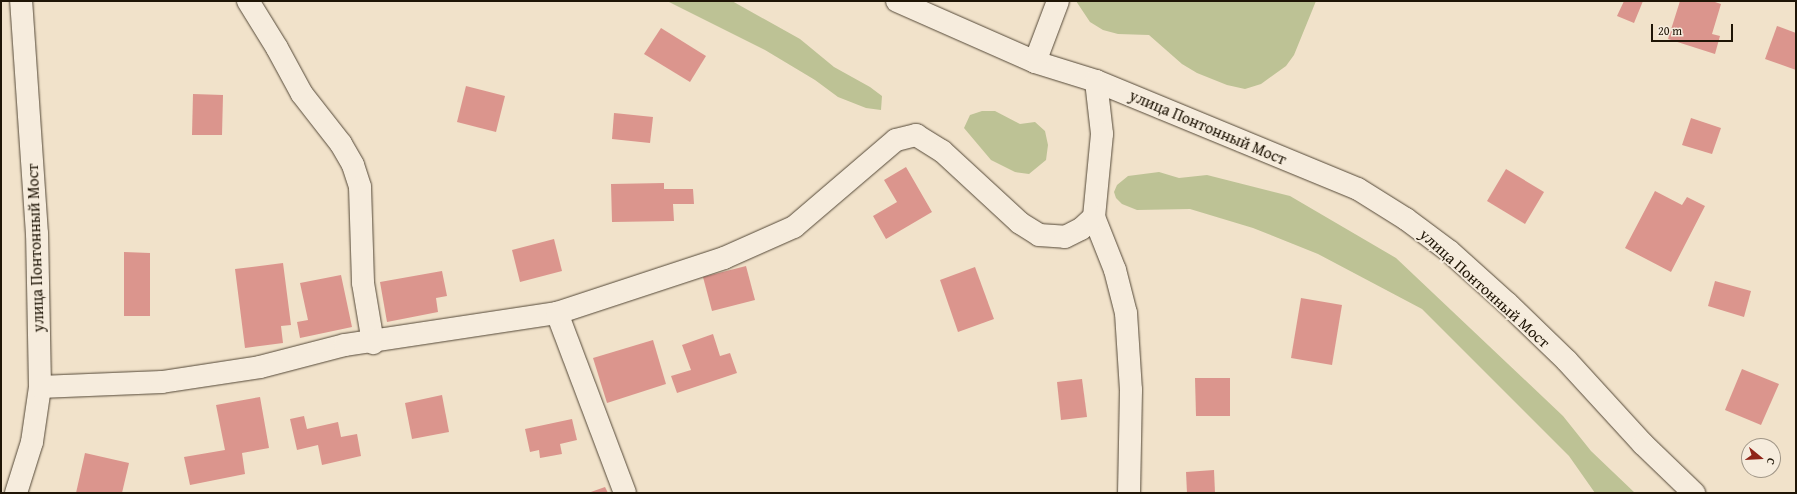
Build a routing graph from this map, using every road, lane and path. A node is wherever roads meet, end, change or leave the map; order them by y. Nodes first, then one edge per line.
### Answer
1 (21, 1) edge
2 (248, 1) edge
3 (897, 1) edge
4 (1058, 1) edge
5 (1035, 62) junction
6 (1096, 81) junction
7 (1094, 216) junction
8 (557, 313) junction
9 (372, 343) junction
10 (40, 387) junction
11 (16, 493) edge
12 (625, 493) edge
13 (1129, 493) edge
14 (1694, 493) edge

1 - 10 street, улица Понтонный Мост
2 - 9 street
3 - 5 street, улица Понтонный Мост
4 - 5 street
5 - 6 street, улица Понтонный Мост
6 - 7 street
6 - 14 street, улица Понтонный Мост
7 - 8 street
7 - 13 street
8 - 9 street
8 - 12 street
9 - 10 street
10 - 11 street, улица Понтонный Мост

